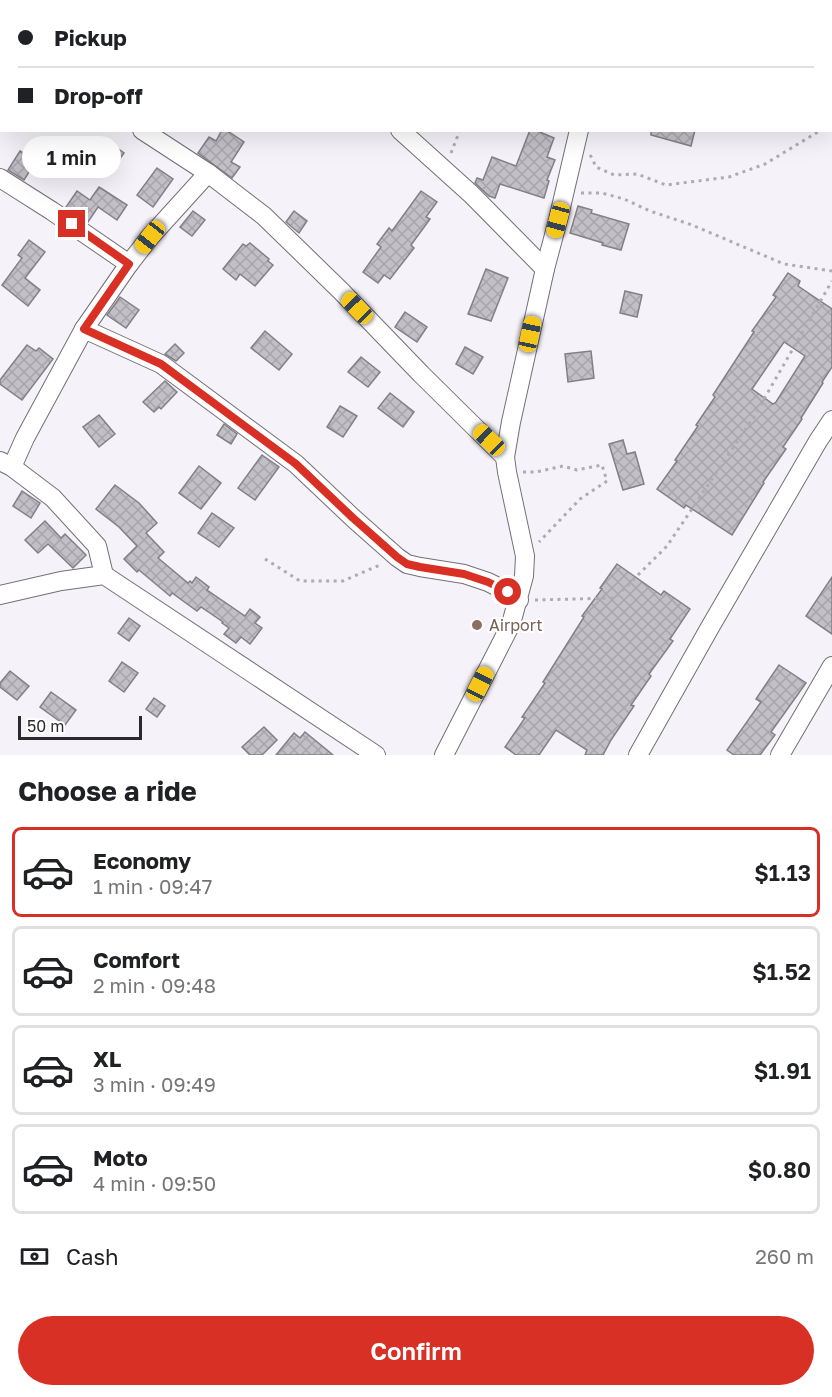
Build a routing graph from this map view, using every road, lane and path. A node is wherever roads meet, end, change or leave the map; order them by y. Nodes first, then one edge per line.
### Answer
1 (145, 132) edge
2 (402, 132) edge
3 (459, 132) edge
4 (818, 132) edge
5 (577, 135) edge
6 (442, 168) junction
7 (208, 173) junction
8 (0, 178) edge
9 (565, 190) junction
10 (129, 264) junction
11 (545, 269) junction
12 (832, 272) edge
13 (832, 281) edge
14 (84, 329) junction
15 (832, 420) edge
16 (6, 464) edge
17 (506, 464) junction
18 (525, 556) junction
19 (397, 557) junction
20 (265, 559) dead end
21 (104, 575) junction
22 (0, 595) edge
23 (519, 600) junction
24 (832, 666) edge
25 (376, 755) edge
26 (444, 755) edge
27 (638, 755) edge
28 (780, 755) edge

1 - 7 street
2 - 6 street
3 - 6 path
4 - 5 path
5 - 9 street
6 - 11 street
7 - 10 street
7 - 17 street
8 - 10 street
9 - 11 street
9 - 12 path
10 - 14 street
11 - 17 street
13 - 23 path
14 - 16 street
14 - 19 street
15 - 27 street
16 - 21 street
17 - 18 street
17 - 18 path
18 - 23 street
19 - 20 path
19 - 23 street
21 - 22 street
21 - 25 street
23 - 26 street
24 - 28 street

